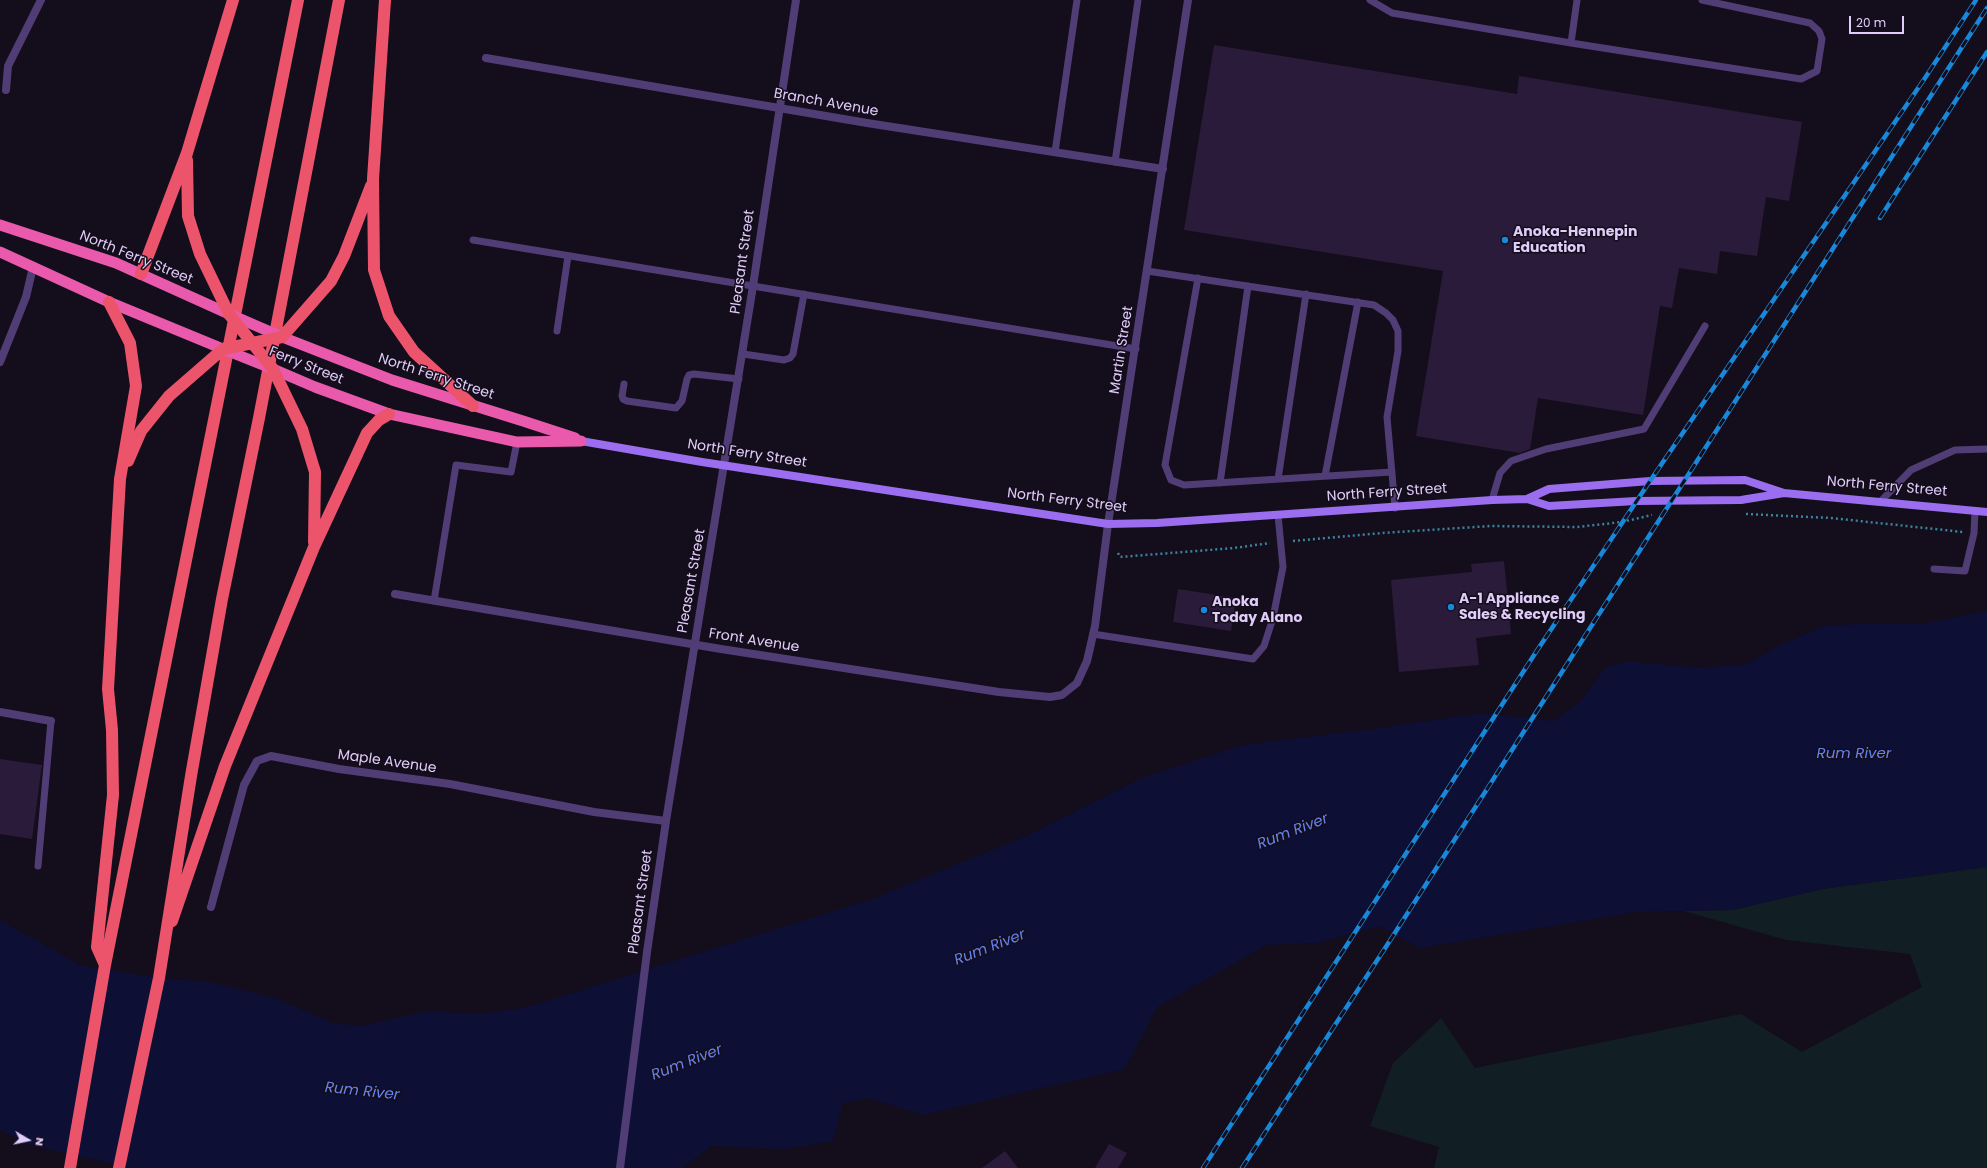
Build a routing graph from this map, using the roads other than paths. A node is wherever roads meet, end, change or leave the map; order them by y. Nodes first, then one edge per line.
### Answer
1 (41, 0) edge
2 (233, 0) edge
3 (298, 0) edge
4 (339, 0) edge
5 (385, 0) edge
6 (796, 0) edge
7 (1077, 0) edge
8 (1138, 0) edge
9 (1188, 0) edge
10 (1370, 0) edge
11 (1577, 0) edge
12 (1705, 0) edge
13 (1571, 43) junction
14 (486, 58) dead end
15 (6, 90) dead end
16 (779, 108) junction
17 (1055, 152) junction
18 (187, 153) junction
19 (1115, 162) junction
20 (1163, 169) junction
21 (373, 179) junction
22 (0, 225) edge
23 (473, 240) dead end
24 (0, 252) edge
25 (568, 256) junction
26 (33, 267) junction
27 (1147, 271) junction
28 (142, 274) junction
29 (1198, 278) junction
30 (754, 286) junction
31 (1248, 286) junction
32 (804, 294) junction
33 (1306, 294) junction
34 (109, 302) junction
35 (1358, 302) junction
36 (229, 314) junction
37 (1705, 326) dead end
38 (557, 331) dead end
39 (282, 336) junction
40 (252, 343) junction
41 (222, 349) junction
42 (1136, 349) junction
43 (743, 354) junction
44 (0, 362) edge
45 (273, 370) junction
46 (739, 379) junction
47 (624, 384) dead end
48 (473, 406) junction
49 (389, 414) junction
50 (581, 441) junction
51 (517, 442) junction
52 (1987, 449) edge
53 (725, 466) junction
54 (1392, 472) junction
55 (1325, 476) junction
56 (120, 479) junction
57 (1278, 480) junction
58 (1220, 483) junction
59 (1784, 492) junction
60 (1527, 499) junction
61 (1492, 500) junction
62 (1880, 502) junction
63 (1395, 508) junction
64 (1976, 511) junction
65 (1987, 512) edge
66 (1278, 515) junction
67 (1108, 524) junction
68 (314, 547) junction
69 (1934, 568) dead end
70 (395, 594) dead end
71 (434, 601) junction
72 (1093, 634) junction
73 (695, 645) junction
74 (1062, 695) joint
75 (0, 712) edge
76 (51, 721) joint
77 (666, 821) junction
78 (38, 866) dead end
79 (211, 907) dead end
80 (164, 938) junction
81 (106, 965) junction
82 (119, 1167) edge
83 (70, 1168) edge
84 (620, 1168) edge

1 - 15 street
2 - 18 highway
3 - 81 highway
4 - 80 highway
5 - 21 highway
6 - 16 street, Pleasant Street
7 - 17 lane
8 - 19 lane
9 - 20 street, Martin Street
10 - 13 lane
11 - 13 lane
12 - 13 lane
14 - 16 street, Branch Avenue
16 - 17 street, Branch Avenue
16 - 30 street, Pleasant Street
17 - 19 street, Branch Avenue
18 - 28 highway
18 - 36 highway
19 - 20 street, Branch Avenue
20 - 27 street, Martin Street
21 - 39 highway
21 - 48 highway
22 - 28 highway, North Ferry Street
23 - 25 lane
24 - 26 highway
25 - 30 lane
25 - 38 lane
26 - 34 highway, Ferry Street
26 - 44 street
27 - 29 lane
27 - 42 street, Martin Street
28 - 36 highway, North Ferry Street
29 - 31 lane
29 - 58 lane
30 - 32 lane
30 - 43 street, Pleasant Street
31 - 33 lane
31 - 58 lane
32 - 42 lane
32 - 43 lane
33 - 35 lane
33 - 57 lane
34 - 41 highway, Ferry Street
34 - 56 highway
35 - 54 lane
35 - 55 lane
36 - 39 highway, North Ferry Street, bridge
36 - 40 highway, bridge
37 - 61 lane
39 - 40 highway, bridge
39 - 48 highway, North Ferry Street
40 - 41 highway, bridge
40 - 45 highway, bridge
41 - 45 highway, Ferry Street, bridge
41 - 56 highway
42 - 67 street, Martin Street
43 - 46 street, Pleasant Street
45 - 49 highway, Ferry Street
45 - 68 highway
46 - 47 lane
46 - 53 street, Pleasant Street
48 - 50 highway, North Ferry Street
49 - 51 highway, Ferry Street
49 - 68 highway
50 - 51 highway, Ferry Street
50 - 53 main road, North Ferry Street
51 - 71 lane
52 - 62 lane
53 - 67 main road, North Ferry Street
53 - 73 street, Pleasant Street
54 - 55 lane
54 - 63 lane
55 - 57 lane
56 - 81 highway
57 - 58 lane
59 - 60 main road, North Ferry Street
59 - 60 main road, North Ferry Street
59 - 62 main road, North Ferry Street
60 - 61 main road, North Ferry Street
61 - 63 main road, North Ferry Street
62 - 64 main road, North Ferry Street
63 - 66 main road, North Ferry Street
64 - 65 main road, North Ferry Street
64 - 69 lane
66 - 67 main road, North Ferry Street
66 - 72 lane
67 - 72 street, Martin Street
68 - 80 highway
70 - 71 street, Front Avenue
71 - 73 street, Front Avenue
72 - 74 street, Martin Street
73 - 74 street, Front Avenue
73 - 77 street, Pleasant Street
75 - 76 street
76 - 78 lane
77 - 79 street, Maple Avenue
77 - 84 street, Pleasant Street
80 - 82 highway
81 - 83 highway

